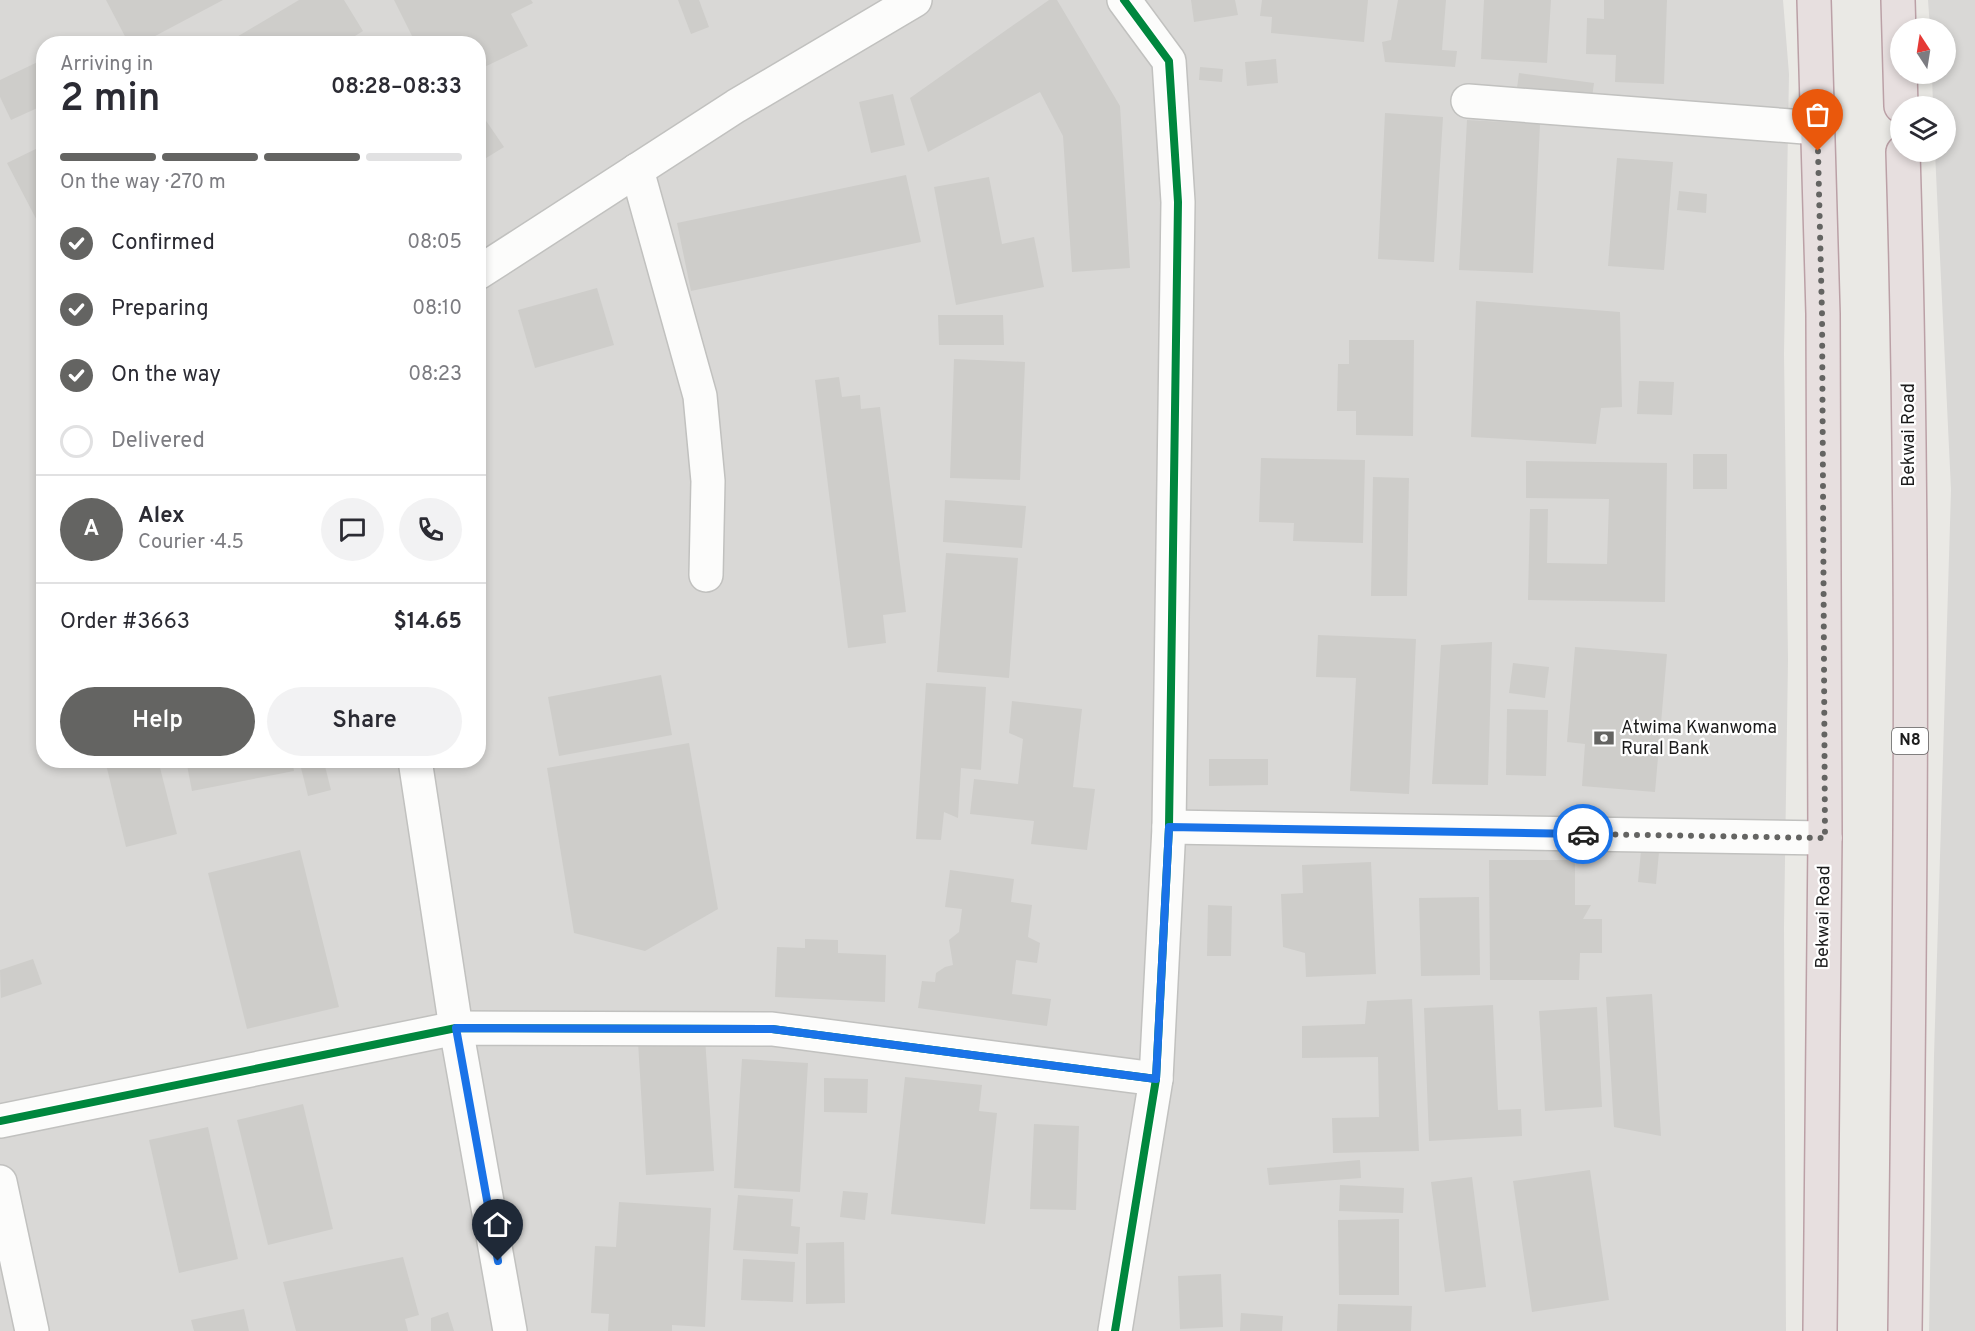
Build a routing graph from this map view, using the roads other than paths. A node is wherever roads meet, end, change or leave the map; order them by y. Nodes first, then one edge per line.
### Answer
1 (915, 0) edge
2 (1124, 0) edge
3 (1814, 0) edge
4 (1898, 0) edge
5 (1901, 96) edge
6 (1468, 101) dead end
7 (1817, 128) junction
8 (1903, 162) edge
9 (637, 170) junction
10 (486, 268) edge
11 (706, 575) dead end
12 (416, 768) edge
13 (1169, 827) junction
14 (1825, 838) junction
15 (456, 1028) junction
16 (1156, 1079) junction
17 (0, 1121) edge
18 (0, 1182) edge
19 (32, 1331) edge
20 (510, 1331) edge
21 (1115, 1331) edge
22 (1820, 1331) edge
23 (1905, 1331) edge

1 - 9 street
2 - 13 street
3 - 7 highway, Bekwai Road
4 - 5 highway
6 - 7 street
7 - 14 highway, Bekwai Road
8 - 23 highway, Bekwai Road / N8
9 - 10 street
9 - 11 street
12 - 15 street
13 - 14 street
13 - 16 street
14 - 22 highway, Bekwai Road
15 - 16 street
15 - 17 street
15 - 20 street
16 - 21 street
18 - 19 street

